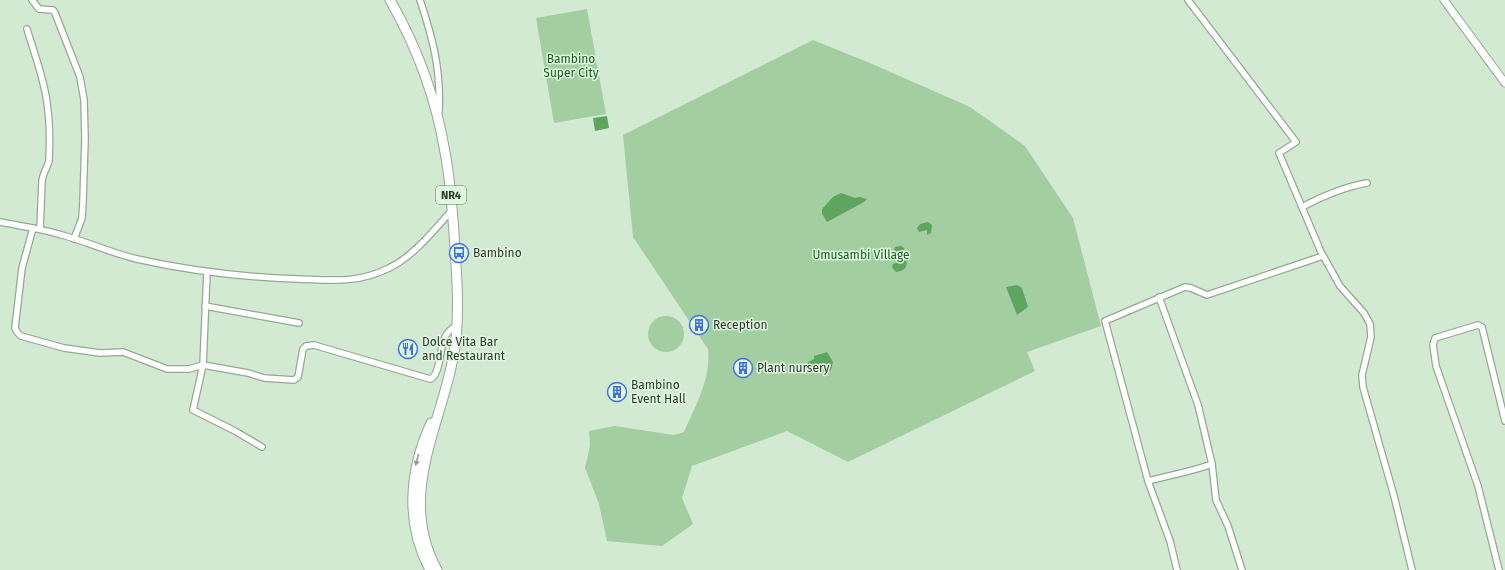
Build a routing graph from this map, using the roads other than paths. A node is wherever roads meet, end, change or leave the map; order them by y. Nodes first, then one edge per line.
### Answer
1 (32, 0) edge
2 (390, 0) edge
3 (420, 0) edge
4 (1188, 0) edge
5 (1444, 0) edge
6 (27, 29) dead end
7 (1505, 83) edge
8 (438, 120) junction
9 (1367, 183) dead end
10 (1302, 207) junction
11 (453, 209) junction
12 (0, 222) edge
13 (33, 228) junction
14 (40, 229) junction
15 (74, 239) junction
16 (1323, 256) junction
17 (207, 272) junction
18 (1159, 297) junction
19 (205, 306) junction
20 (299, 323) dead end
21 (457, 325) junction
22 (203, 365) junction
23 (442, 398) junction
24 (1505, 421) edge
25 (262, 447) dead end
26 (1212, 464) junction
27 (1148, 481) junction
28 (430, 570) edge
29 (437, 570) edge
30 (1177, 570) edge
31 (1242, 570) edge
32 (1412, 570) edge
33 (1500, 570) edge

1 - 15 street
2 - 8 highway, NR4
3 - 8 street
4 - 10 street
5 - 7 street
6 - 14 street
8 - 11 highway, NR4
9 - 10 street
10 - 16 street
11 - 17 street
11 - 21 highway, NR4
12 - 13 street
13 - 14 street
13 - 22 street
14 - 15 street
15 - 17 street
16 - 18 street
16 - 32 street
17 - 19 street
18 - 26 street
18 - 27 street
19 - 20 street
19 - 22 street
21 - 22 street
21 - 23 highway, NR4
22 - 25 street
23 -> 28 highway, NR4
23 - 29 highway, NR4
24 - 33 street
26 - 27 street
26 - 31 street
27 - 30 street

